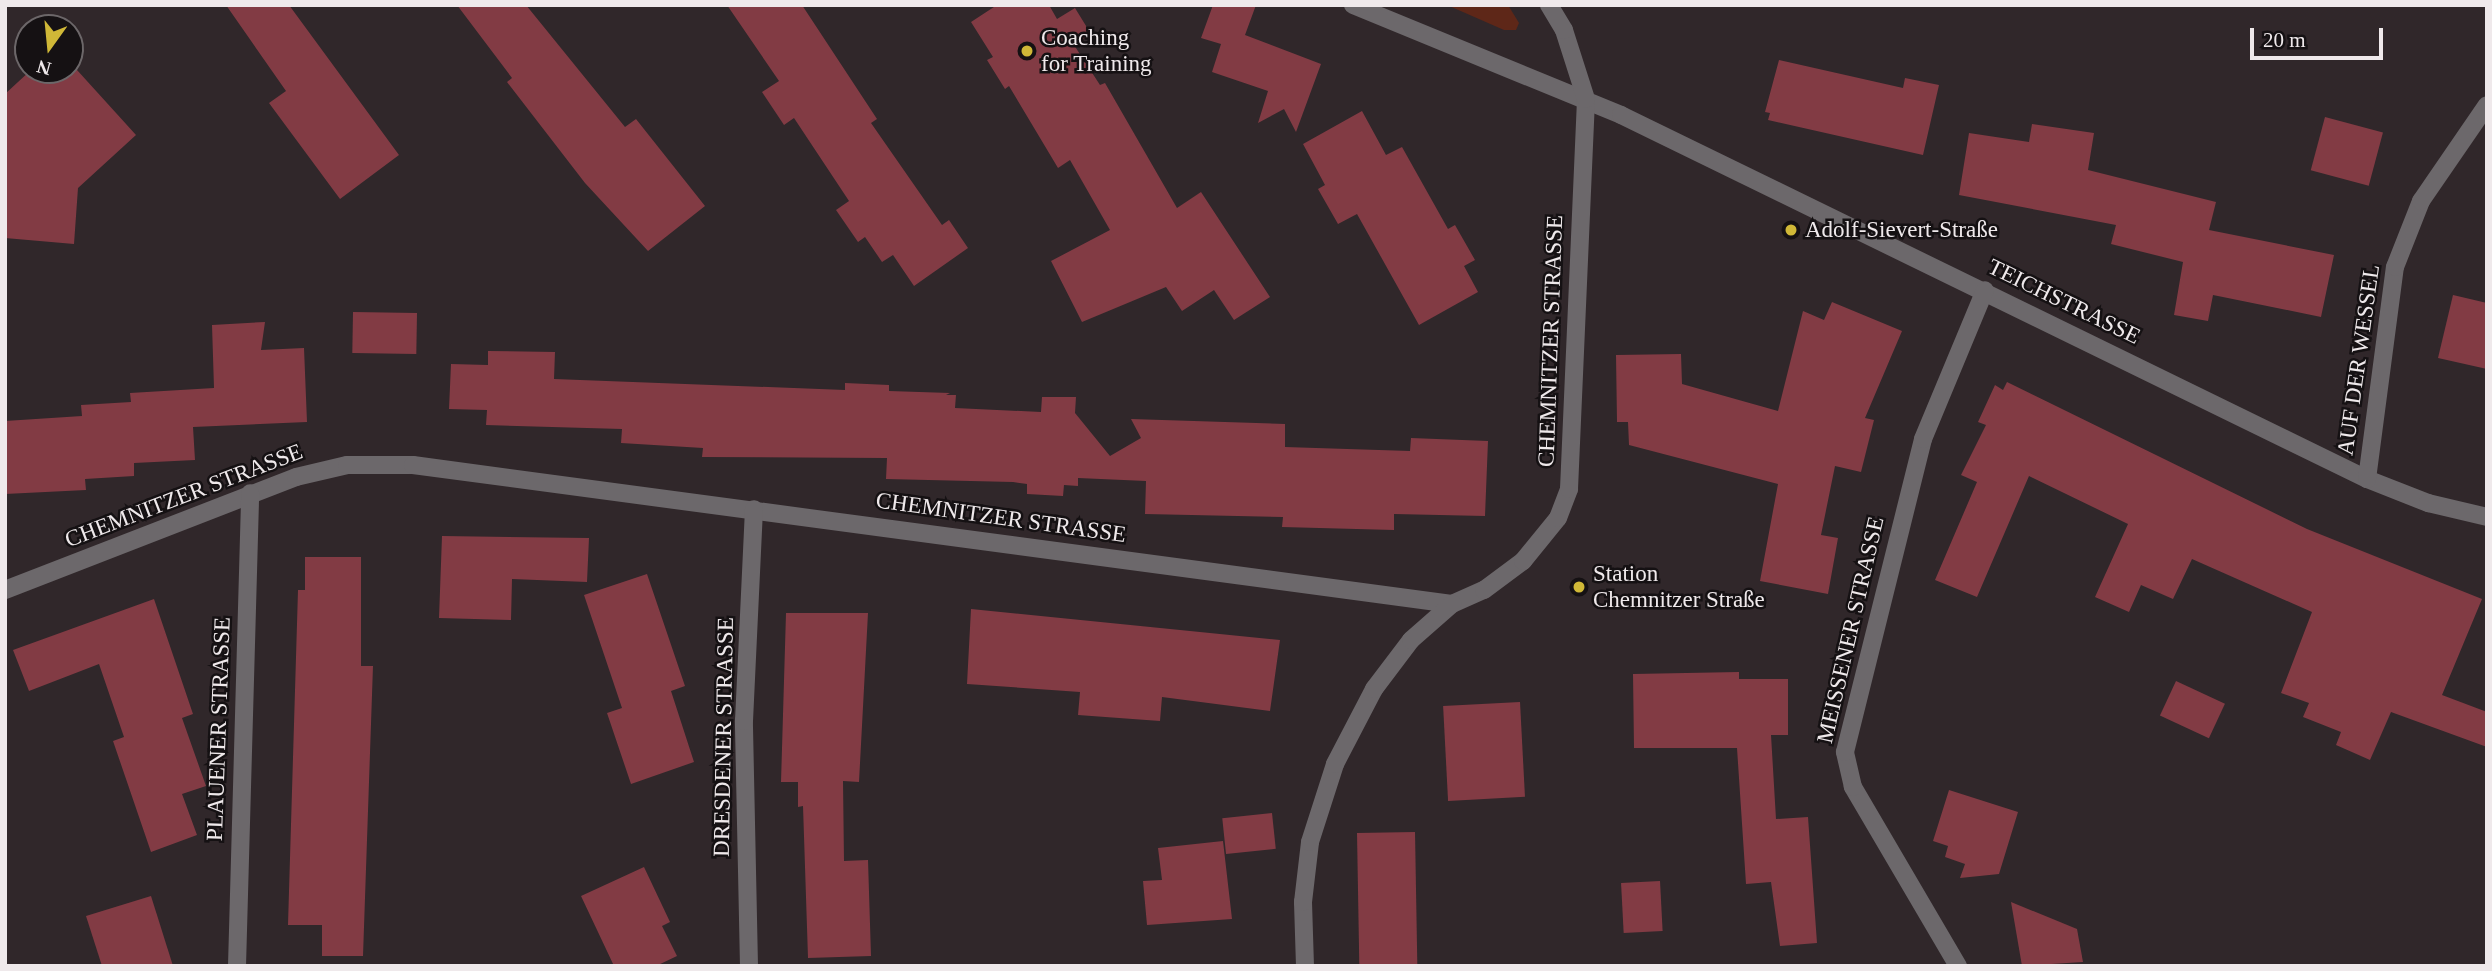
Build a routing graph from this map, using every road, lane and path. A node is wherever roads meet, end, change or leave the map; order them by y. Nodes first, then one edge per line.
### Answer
1 (1353, 5) edge
2 (1549, 5) edge
3 (1586, 99) junction
4 (2487, 105) edge
5 (1985, 290) junction
6 (2367, 479) junction
7 (250, 493) junction
8 (754, 509) junction
9 (2487, 517) edge
10 (5, 590) edge
11 (1452, 604) junction
12 (237, 966) edge
13 (749, 966) edge
14 (1305, 966) edge
15 (1958, 966) edge

1 - 3 street, TEICHSTRASSE
2 - 3 street
3 - 5 street, TEICHSTRASSE
3 - 11 street, CHEMNITZER STRASSE
4 - 6 street, AUF DER WESSEL
5 - 6 street, TEICHSTRASSE
5 - 15 street, MEISSENER STRASSE
6 - 9 street, TEICHSTRASSE
7 - 8 street, CHEMNITZER STRASSE
7 - 10 street, CHEMNITZER STRASSE
7 - 12 street, PLAUENER STRASSE
8 - 11 street, CHEMNITZER STRASSE
8 - 13 street, DRESDENER STRASSE
11 - 14 street

